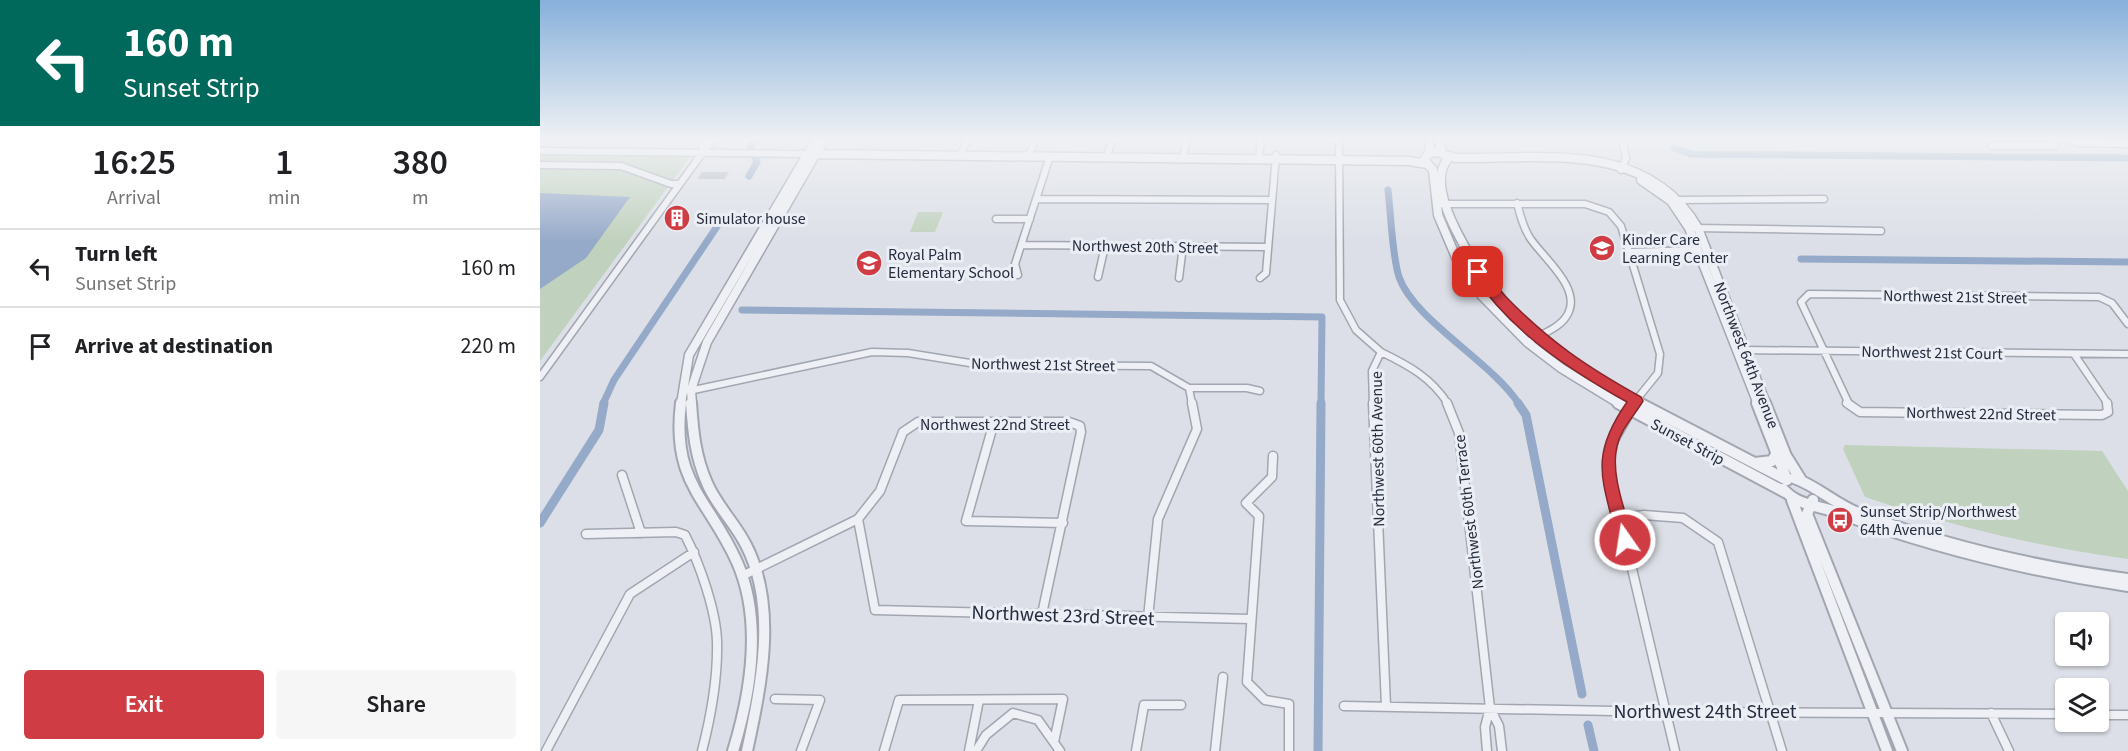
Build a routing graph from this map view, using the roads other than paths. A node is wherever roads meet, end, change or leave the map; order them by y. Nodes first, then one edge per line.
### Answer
1 (641, 173) edge
2 (687, 173) edge
3 (802, 173) edge
4 (1044, 173) edge
5 (1274, 173) edge
6 (1340, 173) edge
7 (1433, 173) edge
8 (1442, 173) edge
9 (1630, 173) edge
10 (679, 184) junction
11 (1036, 199) junction
12 (1271, 200) junction
13 (1676, 200) junction
14 (1824, 200) dead end
15 (1517, 203) junction
16 (1436, 204) junction
17 (1447, 204) junction
18 (996, 219) dead end
19 (1030, 219) junction
20 (1694, 228) junction
21 (1881, 231) dead end
22 (1021, 245) junction
23 (1105, 246) junction
24 (1183, 246) junction
25 (1268, 248) junction
26 (1698, 250) junction
27 (1629, 252) junction
28 (1018, 276) dead end
29 (1098, 277) dead end
30 (1179, 278) dead end
31 (1260, 278) dead end
32 (1487, 283) junction
33 (1475, 287) junction
34 (2128, 324) edge
35 (1536, 336) junction
36 (1527, 342) junction
37 (1741, 350) junction
38 (1822, 350) junction
39 (1381, 352) junction
40 (2074, 354) junction
41 (2128, 354) edge
42 (540, 377) edge
43 (1189, 388) junction
44 (1260, 391) dead end
45 (686, 392) junction
46 (1636, 401) junction
47 (1629, 410) junction
48 (994, 422) junction
49 (1777, 453) junction
50 (1274, 456) dead end
51 (1751, 462) junction
52 (622, 475) dead end
53 (1787, 480) junction
54 (1801, 480) junction
55 (1811, 487) junction
56 (1788, 496) junction
57 (1810, 503) junction
58 (1830, 510) junction
59 (1620, 518) junction
60 (858, 519) junction
61 (1063, 523) junction
62 (1811, 523) junction
63 (641, 533) junction
64 (586, 534) dead end
65 (694, 552) junction
66 (756, 570) junction
67 (742, 576) junction
68 (2128, 579) edge
69 (2128, 586) edge
70 (1042, 614) junction
71 (1148, 618) junction
72 (1250, 619) junction
73 (1223, 677) dead end
74 (775, 699) dead end
75 (979, 700) junction
76 (1181, 705) dead end
77 (1344, 706) dead end
78 (1386, 706) junction
79 (1490, 708) junction
80 (1770, 711) junction
81 (1666, 712) junction
82 (1872, 713) junction
83 (1887, 713) junction
84 (1990, 713) junction
85 (2055, 714) edge
86 (2109, 714) edge
87 (2128, 715) edge
88 (1054, 742) junction
89 (546, 751) edge
90 (702, 751) edge
91 (733, 751) edge
92 (747, 751) edge
93 (801, 751) edge
94 (884, 751) edge
95 (969, 751) edge
96 (976, 751) edge
97 (1060, 751) edge
98 (1137, 751) edge
99 (1215, 751) edge
100 (1289, 751) edge
101 (1487, 751) edge
102 (1502, 751) edge
103 (1675, 751) edge
104 (1782, 751) edge
105 (1887, 751) edge
106 (1902, 751) edge
107 (2008, 751) edge

1 - 10 street
2 - 10 street
3 - 45 street
4 - 11 street
5 - 12 street
6 - 39 street, Northwest 60th Avenue
7 - 16 street, Sunset Strip
8 - 17 street, Sunset Strip
9 - 13 street
10 - 42 street
11 - 12 street
11 - 19 street
12 - 25 street
13 - 14 street
13 - 20 street, Northwest 64th Avenue
15 - 17 street
15 - 27 street
15 - 35 street
16 - 17 street
16 - 33 street, Sunset Strip
17 - 32 street, Sunset Strip
18 - 19 street
19 - 22 street
20 - 21 street
20 - 26 street, Northwest 64th Avenue
20 - 37 street, Northwest 64th Avenue
22 - 23 street, Northwest 20th Street
22 - 28 street
23 - 24 street, Northwest 20th Street
23 - 29 street
24 - 25 street, Northwest 20th Street
24 - 30 street
25 - 31 street
26 - 27 street
26 - 37 street, Northwest 64th Avenue
27 - 46 street
32 - 33 street
32 - 35 street, Sunset Strip
33 - 36 street, Sunset Strip
34 - 38 street, Northwest 21st Street
35 - 36 street
35 - 46 street, Sunset Strip
36 - 47 street, Sunset Strip
37 - 38 street, Northwest 21st Court
37 - 49 street, Northwest 64th Avenue
37 - 54 street, Northwest 64th Avenue
38 - 40 street, Northwest 21st Court
38 - 40 street, Northwest 22nd Street
39 - 78 street, Northwest 60th Avenue
39 - 79 street, Northwest 60th Terrace
40 - 41 street, Northwest 21st Court
43 - 44 street, Northwest 21st Street
43 - 45 street, Northwest 21st Street
43 - 71 street
45 - 66 street
45 - 67 street
46 - 47 street
46 - 51 street, Sunset Strip
47 - 56 street, Sunset Strip
47 - 59 street
48 - 60 street, Northwest 22nd Street
48 - 61 street, Northwest 22nd Street
48 - 61 street
49 - 51 street
49 - 53 street, Northwest 64th Avenue
50 - 72 street
51 - 53 street, Sunset Strip
52 - 63 street
53 - 54 street
53 - 56 street
54 - 55 street
55 - 57 street
55 - 68 street
56 - 57 street
56 - 82 street
57 - 58 street
57 - 62 street
58 - 62 street
58 - 69 street
59 - 80 street
59 - 81 street
60 - 66 street
60 - 70 street, Northwest 23rd Street
61 - 70 street
62 - 83 street
63 - 64 street
63 - 65 street
65 - 89 street
65 - 90 street
66 - 67 street
66 - 92 street
67 - 91 street
70 - 71 street, Northwest 23rd Street
71 - 72 street, Northwest 23rd Street
72 - 100 street
73 - 99 street
74 - 93 street
75 - 88 street
75 - 94 street
75 - 95 street
76 - 98 street
77 - 78 street, Northwest 24th Street
78 - 79 street, Northwest 24th Street
79 - 81 street, Northwest 24th Street
79 - 101 street, Northwest 60th Terrace
79 - 102 street, Northwest 60th Terrace
80 - 81 street, Northwest 24th Street
80 - 82 street, Northwest 24th Street
80 - 104 street
81 - 103 street
82 - 83 street, Northwest 24th Street
82 - 105 street
83 - 84 street, Northwest 24th Street
83 - 106 street
84 - 85 street, Northwest 24th Street
84 - 107 street
86 - 87 street
88 - 96 street
88 - 97 street

